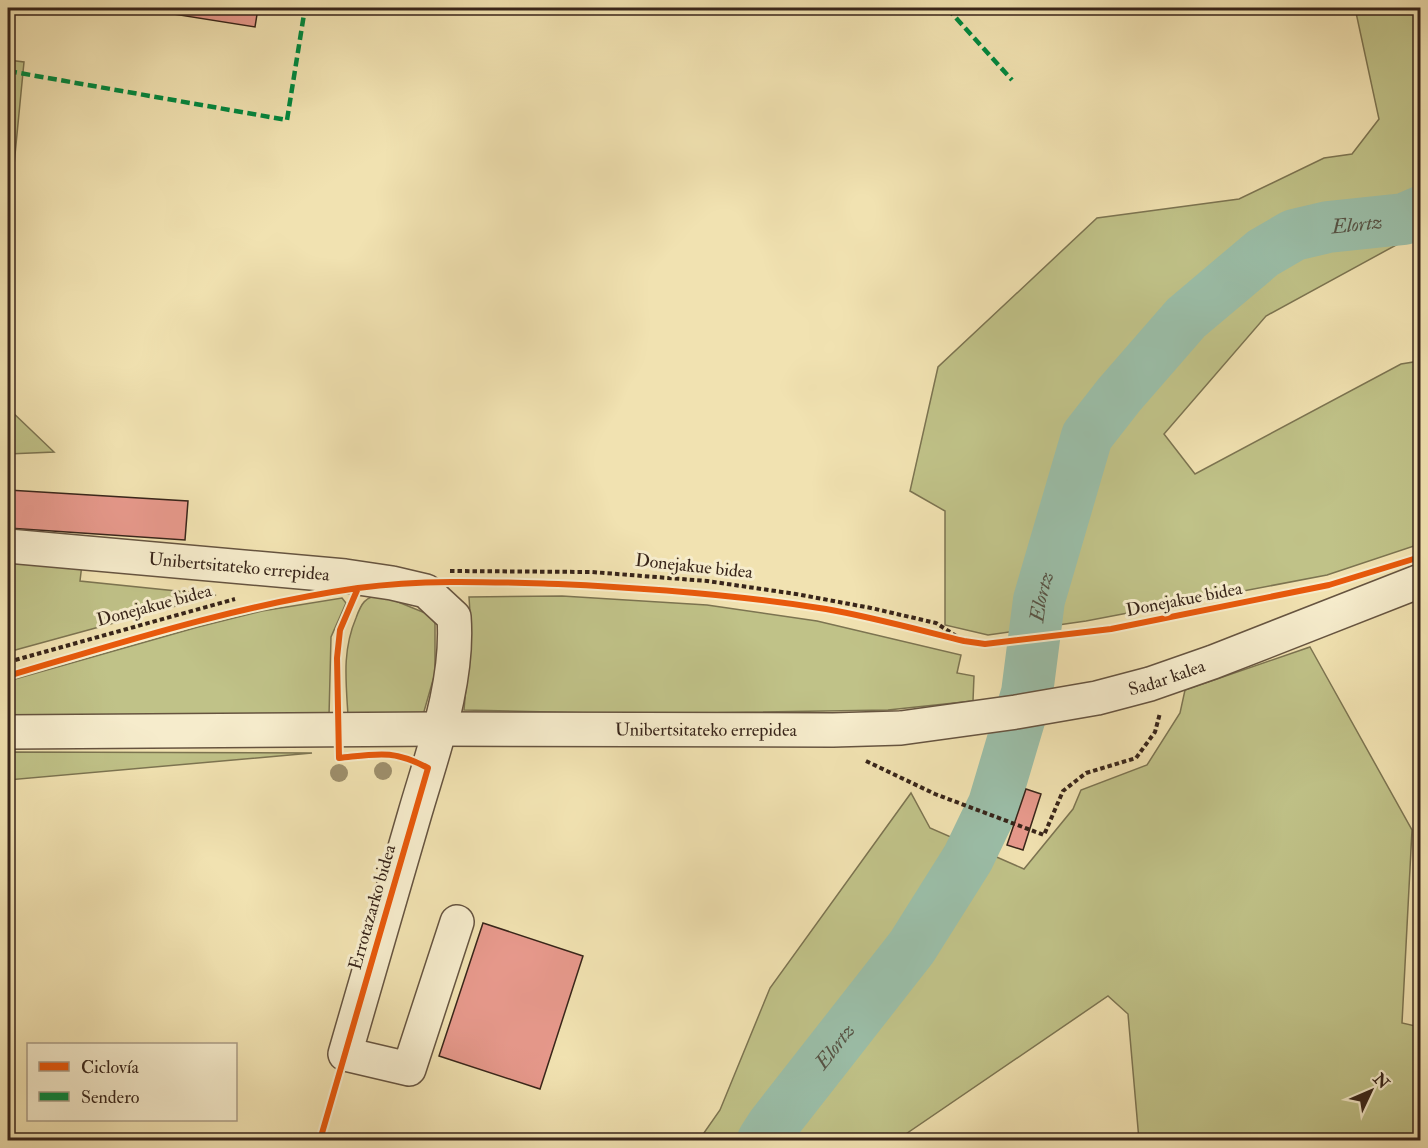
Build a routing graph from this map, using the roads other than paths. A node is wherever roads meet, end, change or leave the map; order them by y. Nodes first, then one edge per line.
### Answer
1 (8, 546) edge
2 (1420, 581) edge
3 (901, 728) joint
4 (440, 729) junction
5 (8, 732) edge
6 (457, 922) dead end

1 - 4 street, Unibertsitateko errepidea
2 - 3 street, Sadar kalea
3 - 4 street, Unibertsitateko errepidea
4 - 5 street, Unibertsitateko errepidea
4 - 6 street, Errotazarko bidea

